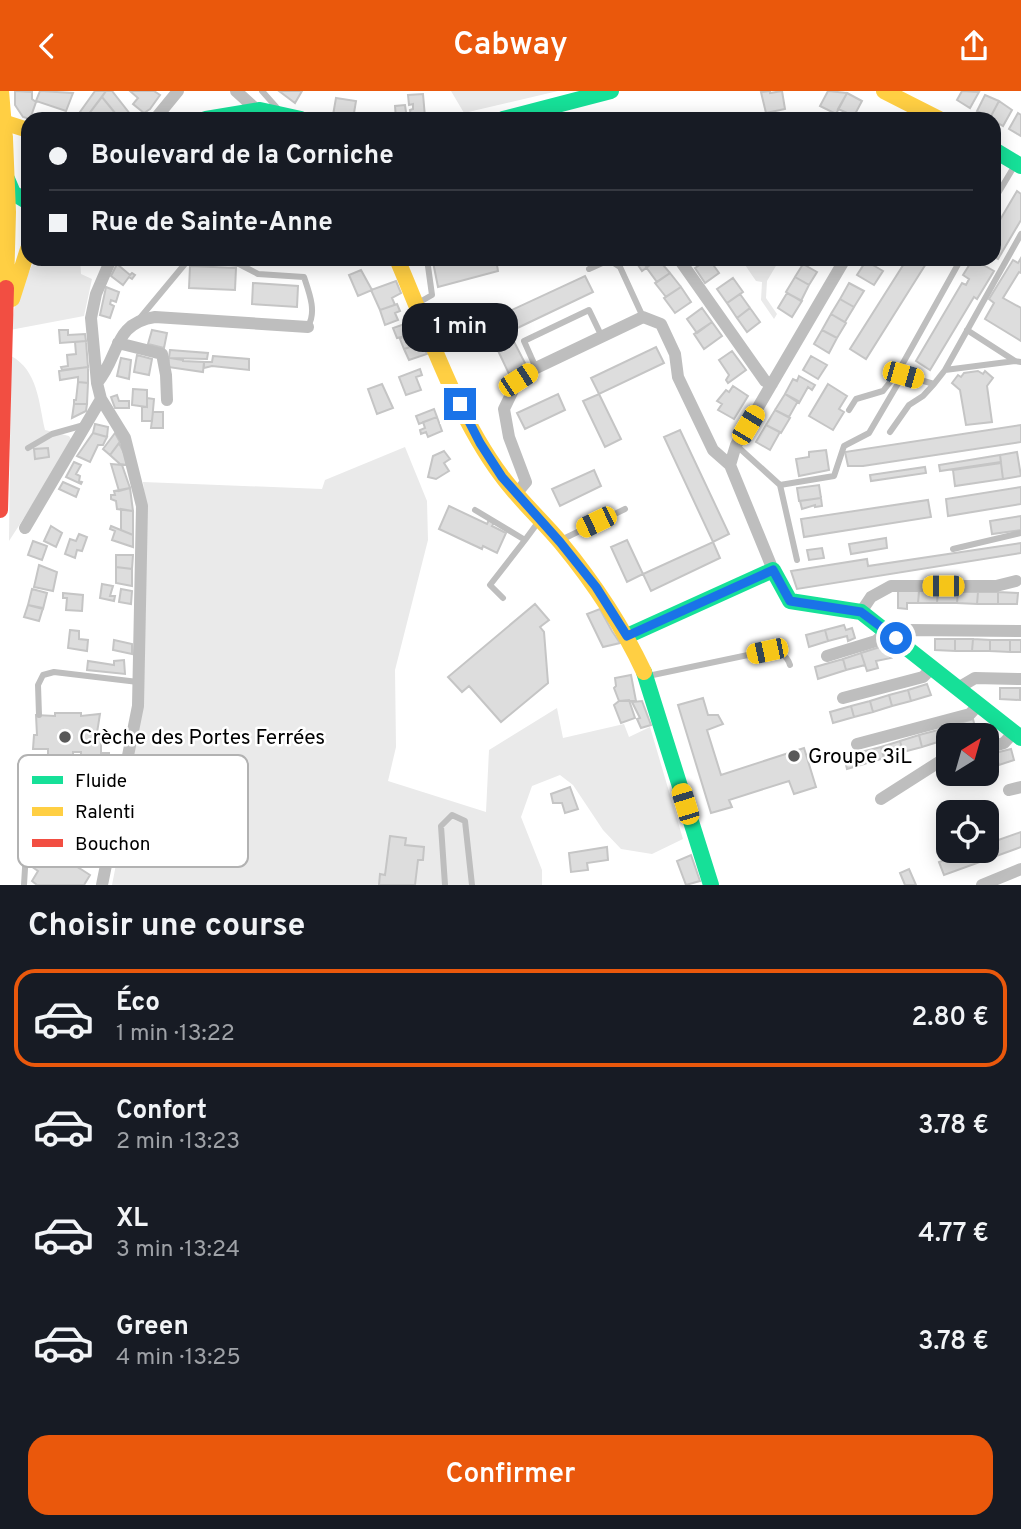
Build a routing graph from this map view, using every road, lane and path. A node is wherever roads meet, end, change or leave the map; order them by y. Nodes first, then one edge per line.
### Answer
1 (1, 91) edge
2 (178, 91) edge
3 (235, 91) edge
4 (262, 91) edge
5 (611, 91) edge
6 (884, 91) edge
7 (257, 110) junction
8 (161, 112) edge
9 (228, 112) edge
10 (248, 112) edge
11 (266, 112) edge
12 (280, 112) edge
13 (530, 112) edge
14 (922, 112) edge
15 (0, 121) edge
16 (21, 128) edge
17 (1001, 154) edge
18 (1019, 164) edge
19 (7, 179) junction
20 (1001, 190) edge
21 (21, 198) edge
22 (1021, 234) edge
23 (22, 266) edge
24 (108, 266) edge
25 (183, 266) edge
26 (243, 266) edge
27 (400, 266) edge
28 (428, 266) edge
29 (596, 266) edge
30 (618, 266) edge
31 (685, 266) edge
32 (841, 266) edge
33 (957, 266) edge
34 (589, 269) dead end
35 (416, 304) junction
36 (6, 316) junction
37 (643, 317) junction
38 (139, 319) junction
39 (308, 327) joint
40 (967, 330) junction
41 (603, 338) junction
42 (118, 344) junction
43 (1018, 361) edge
44 (536, 368) junction
45 (945, 370) junction
46 (900, 374) junction
47 (97, 383) junction
48 (772, 384) junction
49 (934, 384) junction
50 (101, 399) junction
51 (167, 400) dead end
52 (849, 410) dead end
53 (85, 425) junction
54 (890, 432) dead end
55 (736, 445) junction
56 (28, 448) dead end
57 (730, 465) junction
58 (780, 485) junction
59 (516, 494) junction
60 (625, 509) dead end
61 (0, 510) edge
62 (475, 510) dead end
63 (540, 521) junction
64 (24, 528) dead end
65 (1021, 533) edge
66 (525, 540) junction
67 (560, 542) junction
68 (953, 549) dead end
69 (797, 560) dead end
70 (773, 570) junction
71 (1016, 581) dead end
72 (503, 598) dead end
73 (861, 612) junction
74 (1021, 631) edge
75 (891, 634) junction
76 (627, 636) junction
77 (827, 656) dead end
78 (790, 665) dead end
79 (933, 667) junction
80 (646, 676) junction
81 (1021, 679) edge
82 (138, 682) junction
83 (958, 688) junction
84 (844, 698) dead end
85 (979, 704) junction
86 (39, 715) dead end
87 (1019, 736) edge
88 (857, 744) dead end
89 (999, 744) edge
90 (128, 755) edge
91 (936, 764) edge
92 (881, 799) dead end
93 (25, 867) edge
94 (106, 867) edge
95 (1021, 869) edge
96 (24, 885) edge
97 (102, 885) edge
98 (445, 885) edge
99 (472, 885) edge
100 (711, 885) edge
101 (982, 885) edge

1 - 19 street, bridge
2 - 8 street
3 - 7 street
3 - 9 street
4 - 12 lane
5 - 13 street
6 - 14 street
7 - 10 street
7 - 11 street
15 - 16 street
17 - 18 street
18 - 20 lane
19 - 21 street
19 - 36 street
22 - 40 lane
23 - 36 street
24 - 47 street
25 - 38 lane
26 - 39 lane
27 - 35 street
28 - 35 lane
29 - 34 lane
30 - 37 lane
31 - 48 street
32 - 48 street
33 - 46 lane
35 - 59 street
36 - 61 street
37 - 41 street
37 - 57 street
38 - 39 street
38 - 42 street
40 - 43 lane
40 - 45 lane
41 - 44 street
41 - 44 lane
42 - 47 street
42 - 51 street
43 - 45 lane
44 - 59 street
45 - 49 lane
46 - 49 lane
46 - 52 lane
46 - 58 lane
47 - 50 street
48 - 55 street
49 - 54 lane
50 - 53 street
50 - 82 street
53 - 56 lane
53 - 64 street
55 - 57 street
55 - 58 lane
57 - 70 street
58 - 69 lane
59 - 63 street
60 - 67 lane
62 - 66 lane
63 - 66 lane
63 - 67 street
65 - 68 lane
66 - 72 lane
67 - 76 street
70 - 73 street
70 - 76 street
71 - 73 street
73 - 75 street
74 - 75 street
75 - 77 street
75 - 79 street
76 - 80 street
78 - 80 lane
79 - 83 street
79 - 84 street
80 - 100 street
81 - 83 street
82 - 86 lane
82 - 90 street
83 - 85 street
85 - 87 street
85 - 88 street
87 - 89 street
91 - 92 street
93 - 96 lane
94 - 97 street
95 - 101 street
98 - 99 lane

